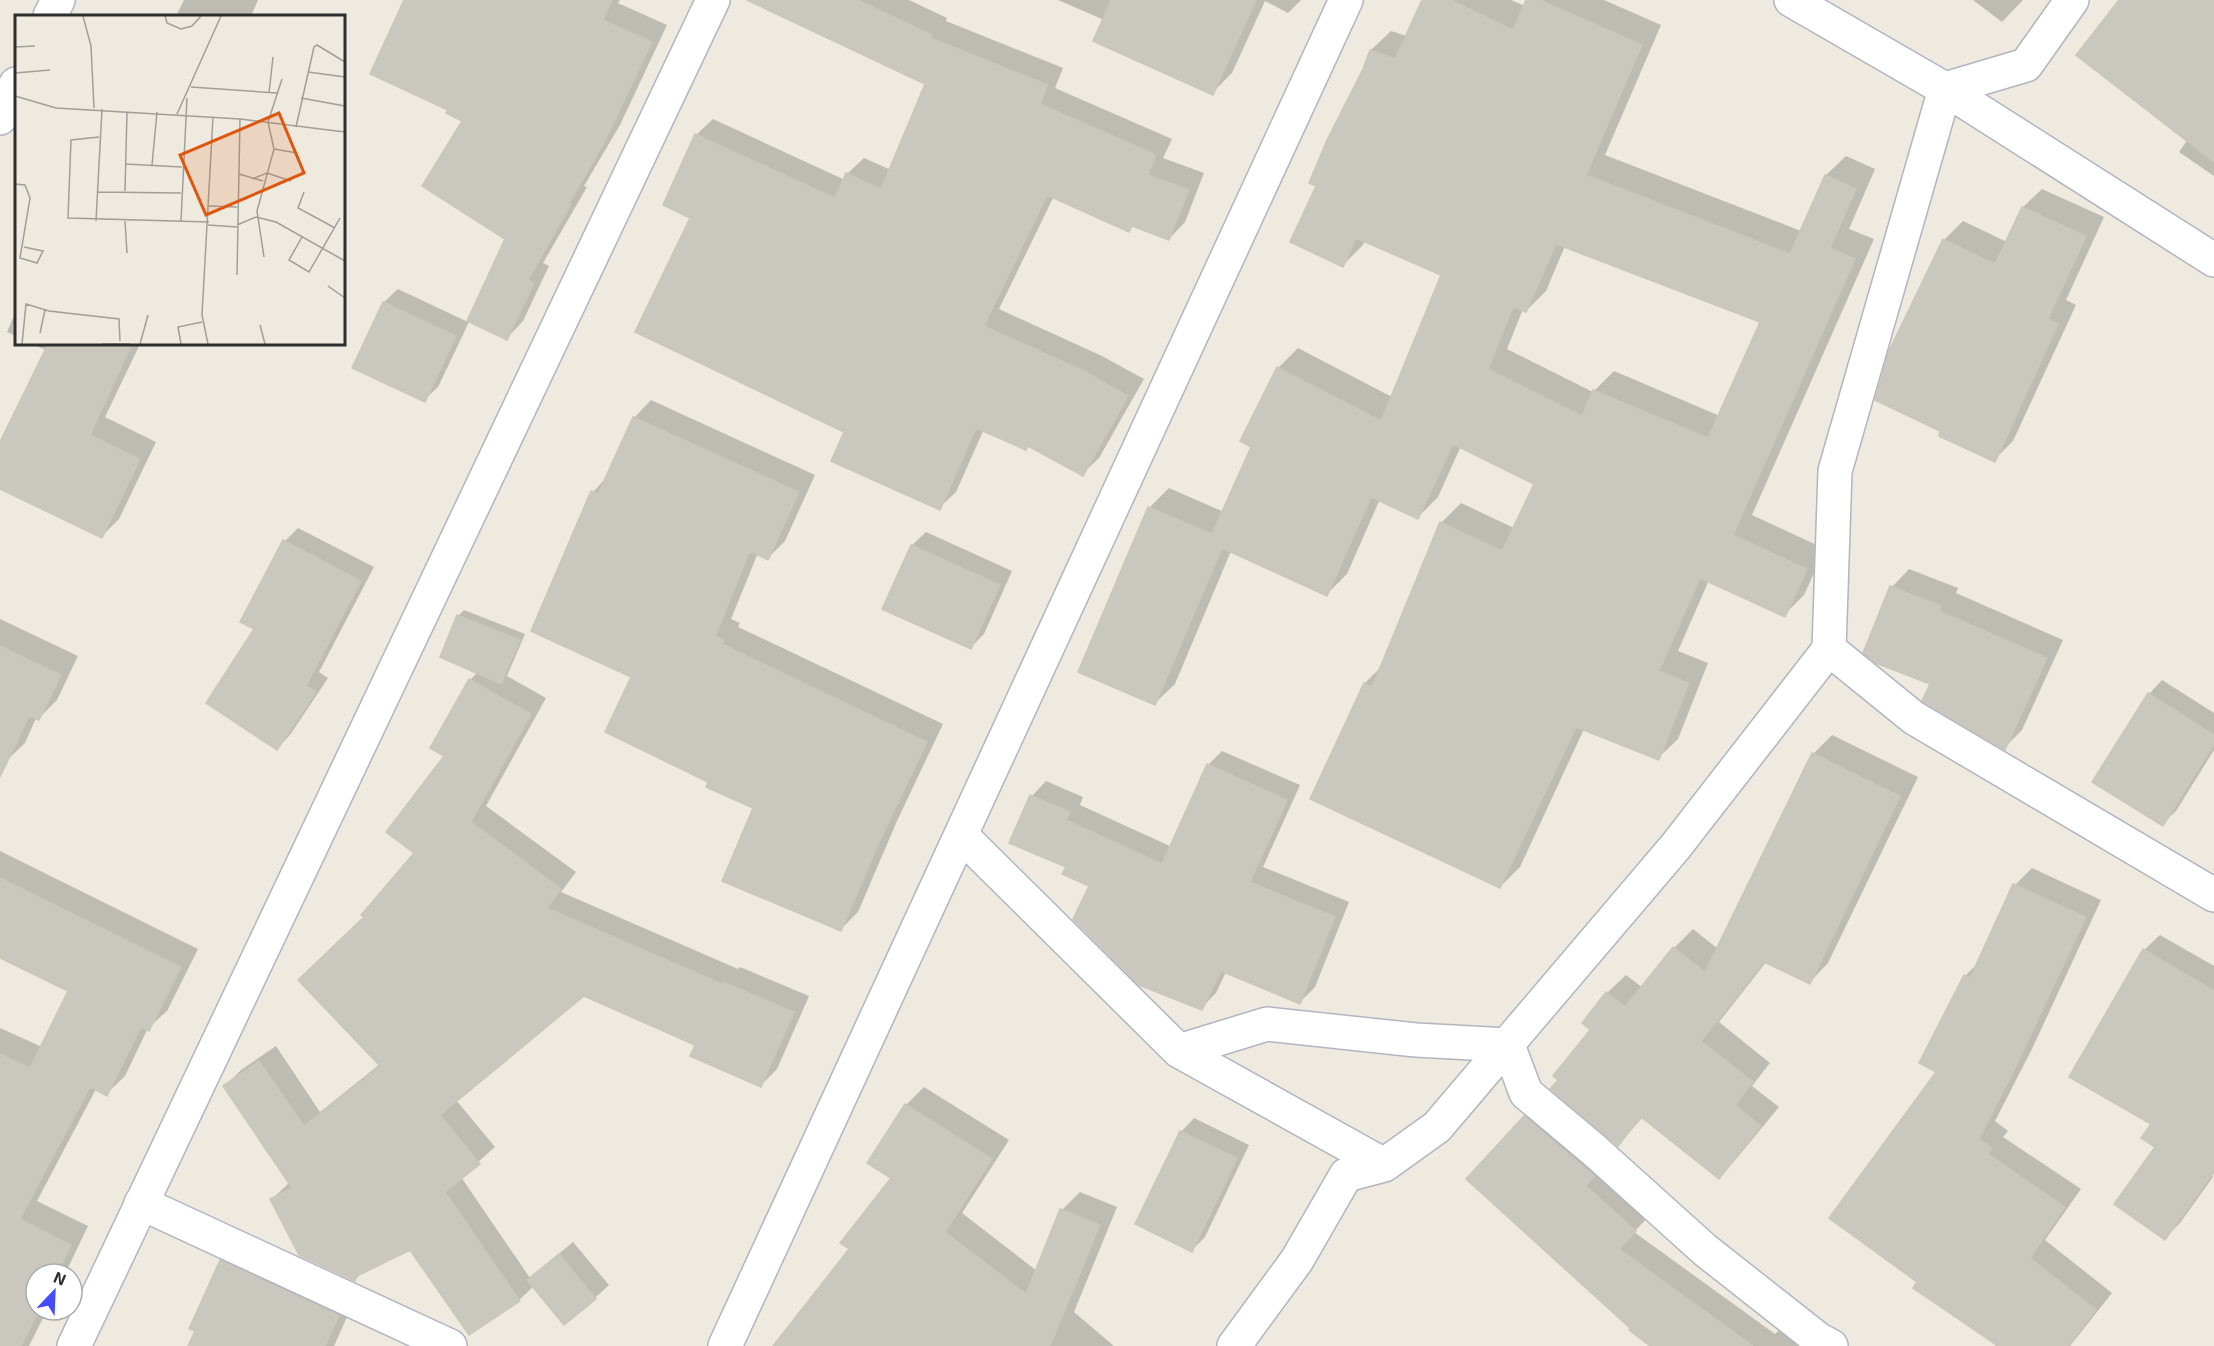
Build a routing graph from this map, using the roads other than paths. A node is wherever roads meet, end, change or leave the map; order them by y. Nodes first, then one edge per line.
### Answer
1 (58, 0) edge
2 (713, 0) edge
3 (1346, 0) edge
4 (1791, 0) edge
5 (2072, 0) edge
6 (50, 15) edge
7 (15, 86) edge
8 (1946, 89) junction
9 (0, 118) edge
10 (2214, 260) edge
11 (1829, 649) junction
12 (961, 835) junction
13 (2214, 895) edge
14 (1508, 1045) junction
15 (1179, 1051) junction
16 (1384, 1165) junction
17 (141, 1203) junction
18 (74, 1346) edge
19 (450, 1346) edge
20 (725, 1346) edge
21 (1234, 1346) edge
22 (1831, 1346) edge

1 - 6 street
2 - 17 street
3 - 12 street
4 - 8 street
5 - 8 street
7 - 9 street
8 - 10 street
8 - 11 street
11 - 13 street
11 - 14 street
12 - 15 street
12 - 20 street
14 - 15 street
14 - 16 street
14 - 22 street
15 - 16 street
16 - 21 street
17 - 18 street
17 - 19 street

